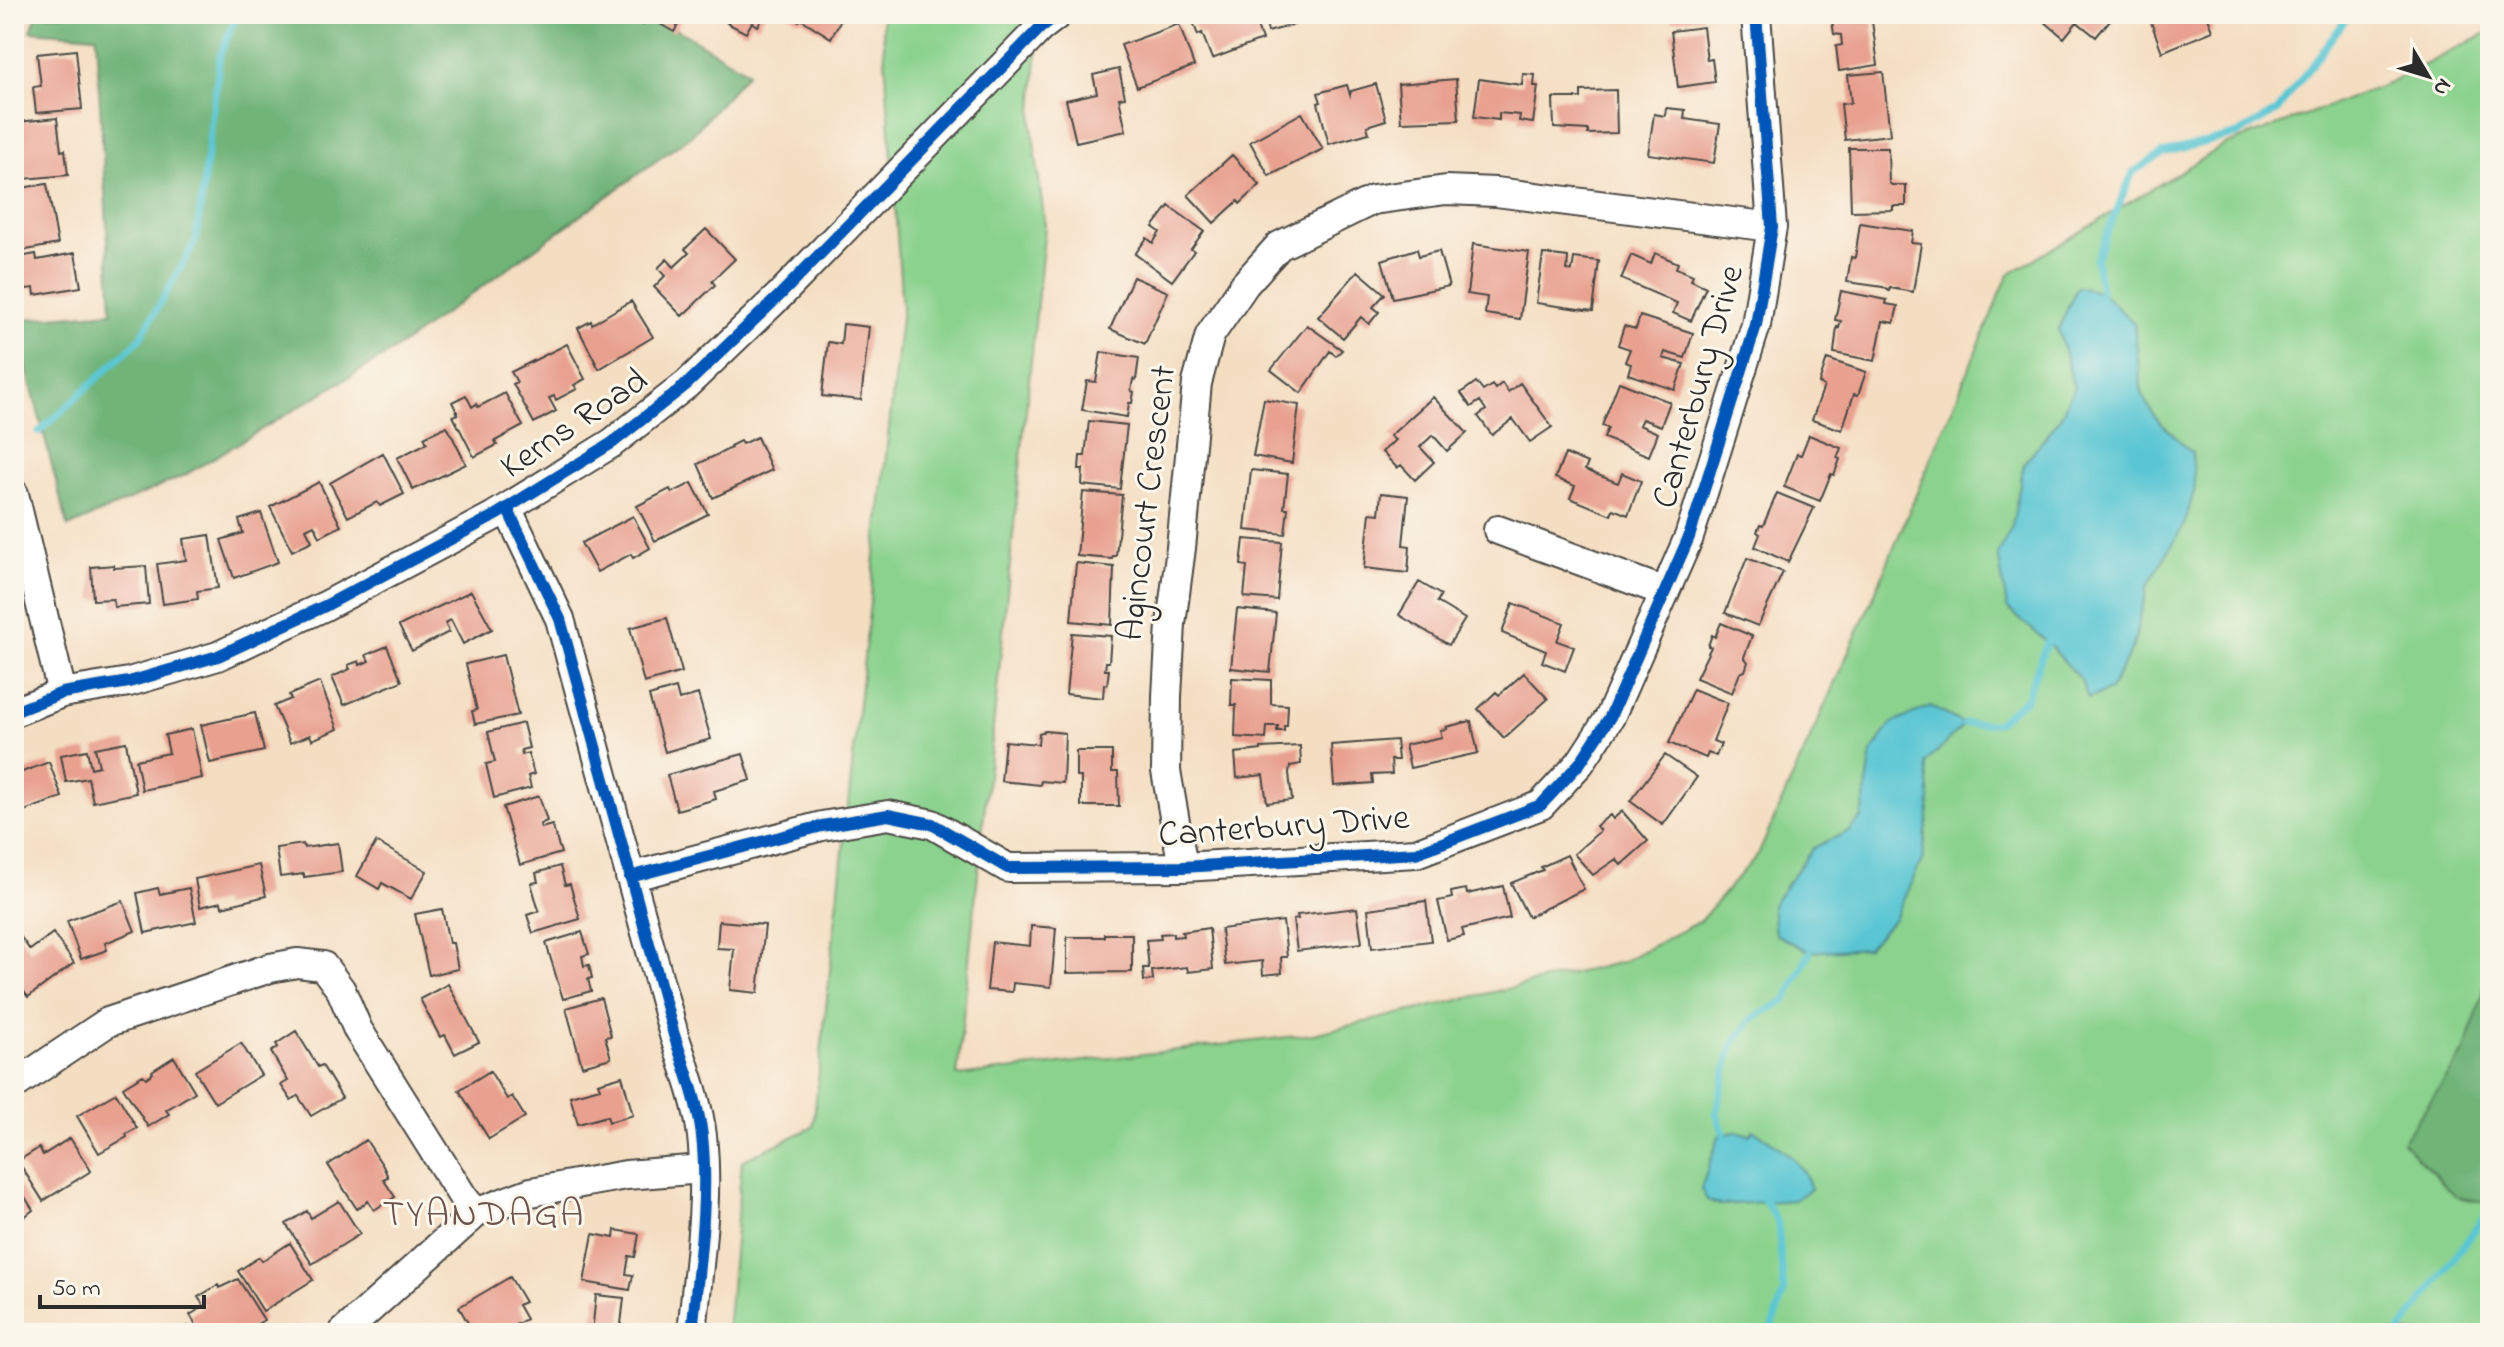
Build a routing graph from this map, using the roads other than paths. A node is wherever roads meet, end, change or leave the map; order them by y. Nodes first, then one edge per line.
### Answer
1 (1756, 14) edge
2 (1041, 19) edge
3 (1772, 227) junction
4 (14, 494) edge
5 (507, 508) junction
6 (1498, 530) dead end
7 (1665, 592) junction
8 (62, 693) junction
9 (14, 712) edge
10 (1183, 867) junction
11 (630, 877) junction
12 (14, 1085) edge
13 (703, 1169) junction
14 (476, 1213) junction
15 (343, 1333) edge
16 (692, 1333) edge

1 - 3 street, Canterbury Drive
2 - 5 street, Kerns Road
3 - 7 street, Canterbury Drive
3 - 10 street, Agincourt Crescent
4 - 8 street
5 - 8 street, Kerns Road
5 - 11 street
6 - 7 street
7 - 10 street, Canterbury Drive
8 - 9 street, Kerns Road
10 - 11 street, Canterbury Drive
11 - 13 street
12 - 14 street
13 - 14 street
13 - 16 street
14 - 15 street

